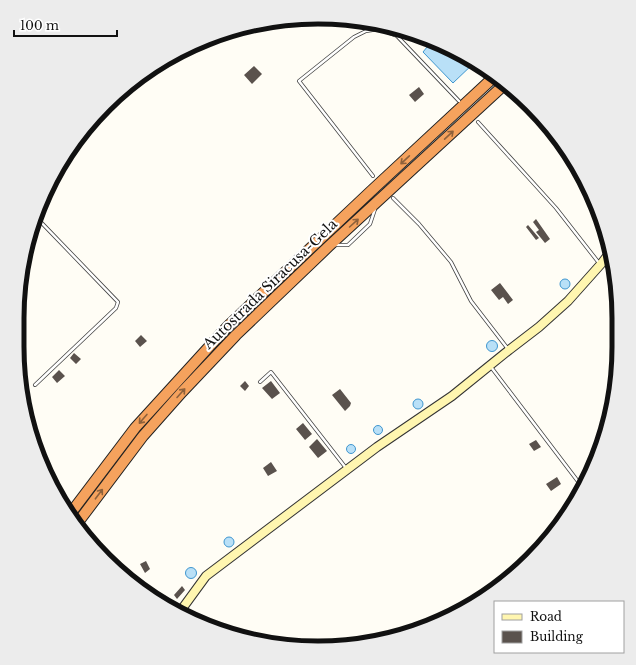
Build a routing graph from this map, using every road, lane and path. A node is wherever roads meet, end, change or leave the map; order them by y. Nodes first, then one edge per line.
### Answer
1 (372, 30) edge
2 (389, 33) edge
3 (490, 80) edge
4 (501, 88) edge
5 (459, 101) dead end
6 (478, 122) dead end
7 (373, 176) dead end
8 (393, 198) dead end
9 (40, 222) edge
10 (605, 258) edge
11 (601, 264) junction
12 (509, 350) junction
13 (490, 365) junction
14 (260, 382) dead end
15 (34, 385) dead end
16 (347, 470) junction
17 (579, 483) edge
18 (74, 509) edge
19 (80, 519) edge
20 (183, 608) edge

1 - 7 lane
2 - 5 lane
3 -> 18 highway, Autostrada Siracusa-Gela
19 -> 4 highway, Autostrada Siracusa-Gela
6 - 11 lane
8 - 12 lane
9 - 15 lane
10 - 11 street
11 - 12 street
12 - 13 street
13 - 16 street
13 - 17 lane
14 - 16 lane
16 - 20 street

